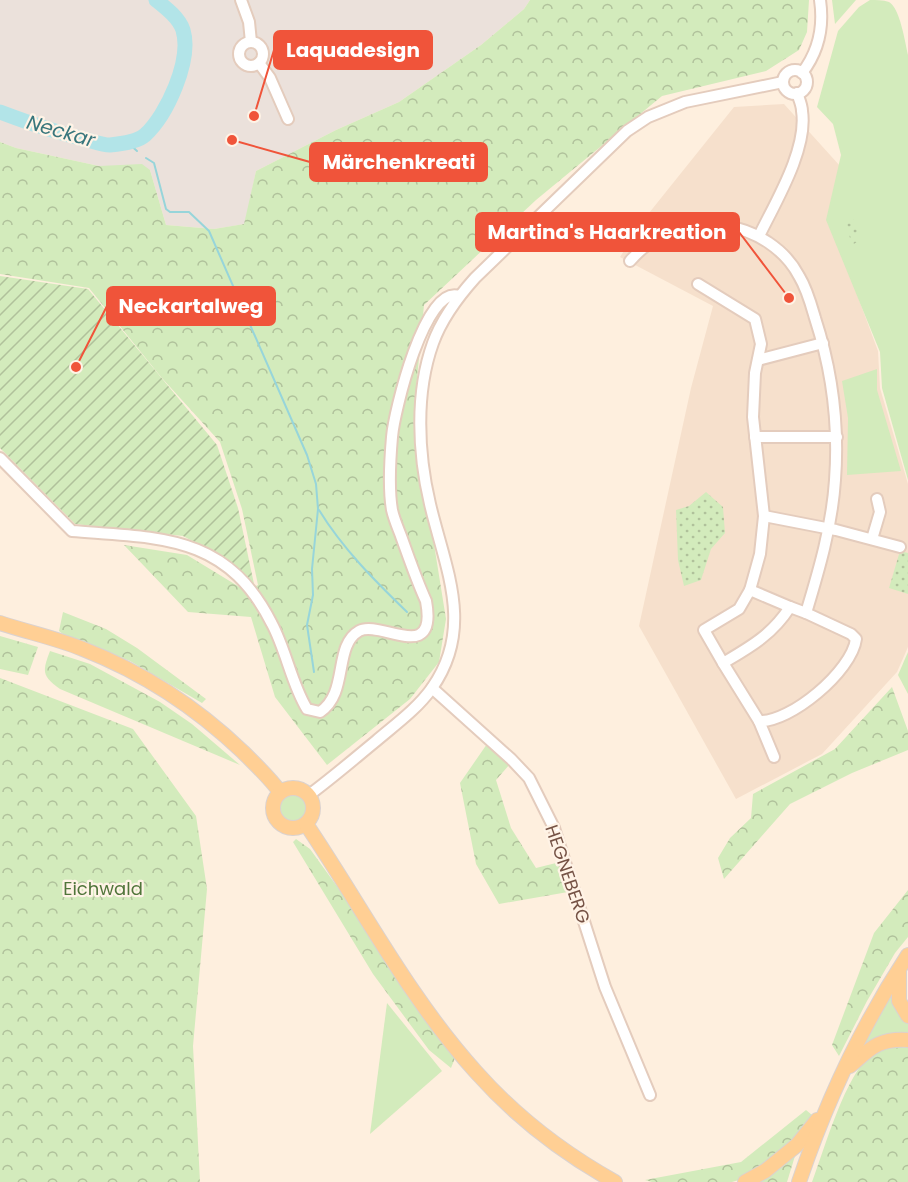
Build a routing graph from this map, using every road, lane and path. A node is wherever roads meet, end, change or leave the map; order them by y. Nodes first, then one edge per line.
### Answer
1 (241, 0) edge
2 (820, 0) edge
3 (251, 42) junction
4 (259, 63) junction
5 (802, 73) junction
6 (783, 82) junction
7 (797, 93) junction
8 (288, 119) dead end
9 (759, 236) junction
10 (630, 261) dead end
11 (698, 284) dead end
12 (459, 296) junction
13 (823, 343) junction
14 (758, 360) junction
15 (755, 437) junction
16 (837, 437) junction
17 (0, 458) edge
18 (877, 499) dead end
19 (764, 516) junction
20 (828, 528) junction
21 (873, 539) junction
22 (900, 547) dead end
23 (750, 590) junction
24 (790, 607) junction
25 (806, 613) junction
26 (0, 623) edge
27 (723, 663) junction
28 (432, 688) junction
29 (759, 721) junction
30 (774, 757) dead end
31 (280, 792) junction
32 (309, 795) junction
33 (306, 824) junction
34 (908, 955) edge
35 (899, 969) junction
36 (908, 1016) edge
37 (908, 1040) edge
38 (843, 1072) junction
39 (650, 1095) dead end
40 (826, 1109) junction
41 (567, 1153) junction
42 (597, 1182) edge
43 (615, 1182) edge
44 (745, 1182) edge
45 (799, 1182) edge

1 - 3 street
2 - 5 street
3 - 4 street
3 - 4 street
4 - 8 street
5 - 6 street
5 - 7 street
6 - 7 street
6 - 12 street
7 - 9 street
9 - 10 street
9 - 13 street
11 - 14 street
12 - 17 street
12 - 28 street
13 - 14 street
13 - 16 street
14 - 15 street
15 - 16 street
15 - 19 street
16 - 20 street
18 - 21 street
19 - 20 street
19 - 23 street
20 - 21 street
20 - 25 street
21 - 22 street
23 - 24 street
23 - 27 street
24 - 25 street
24 - 27 street
25 - 29 street
26 - 31 main road
27 - 29 street
28 - 32 street
28 - 39 street, HEGNEBERG
29 - 30 street
31 - 32 main road
31 - 33 main road
32 - 33 main road
33 - 41 main road
34 - 35 main road
35 - 36 main road
35 - 38 main road
37 - 38 main road
38 - 40 main road
40 - 44 main road
40 - 45 main road
41 - 42 main road
41 - 43 main road

